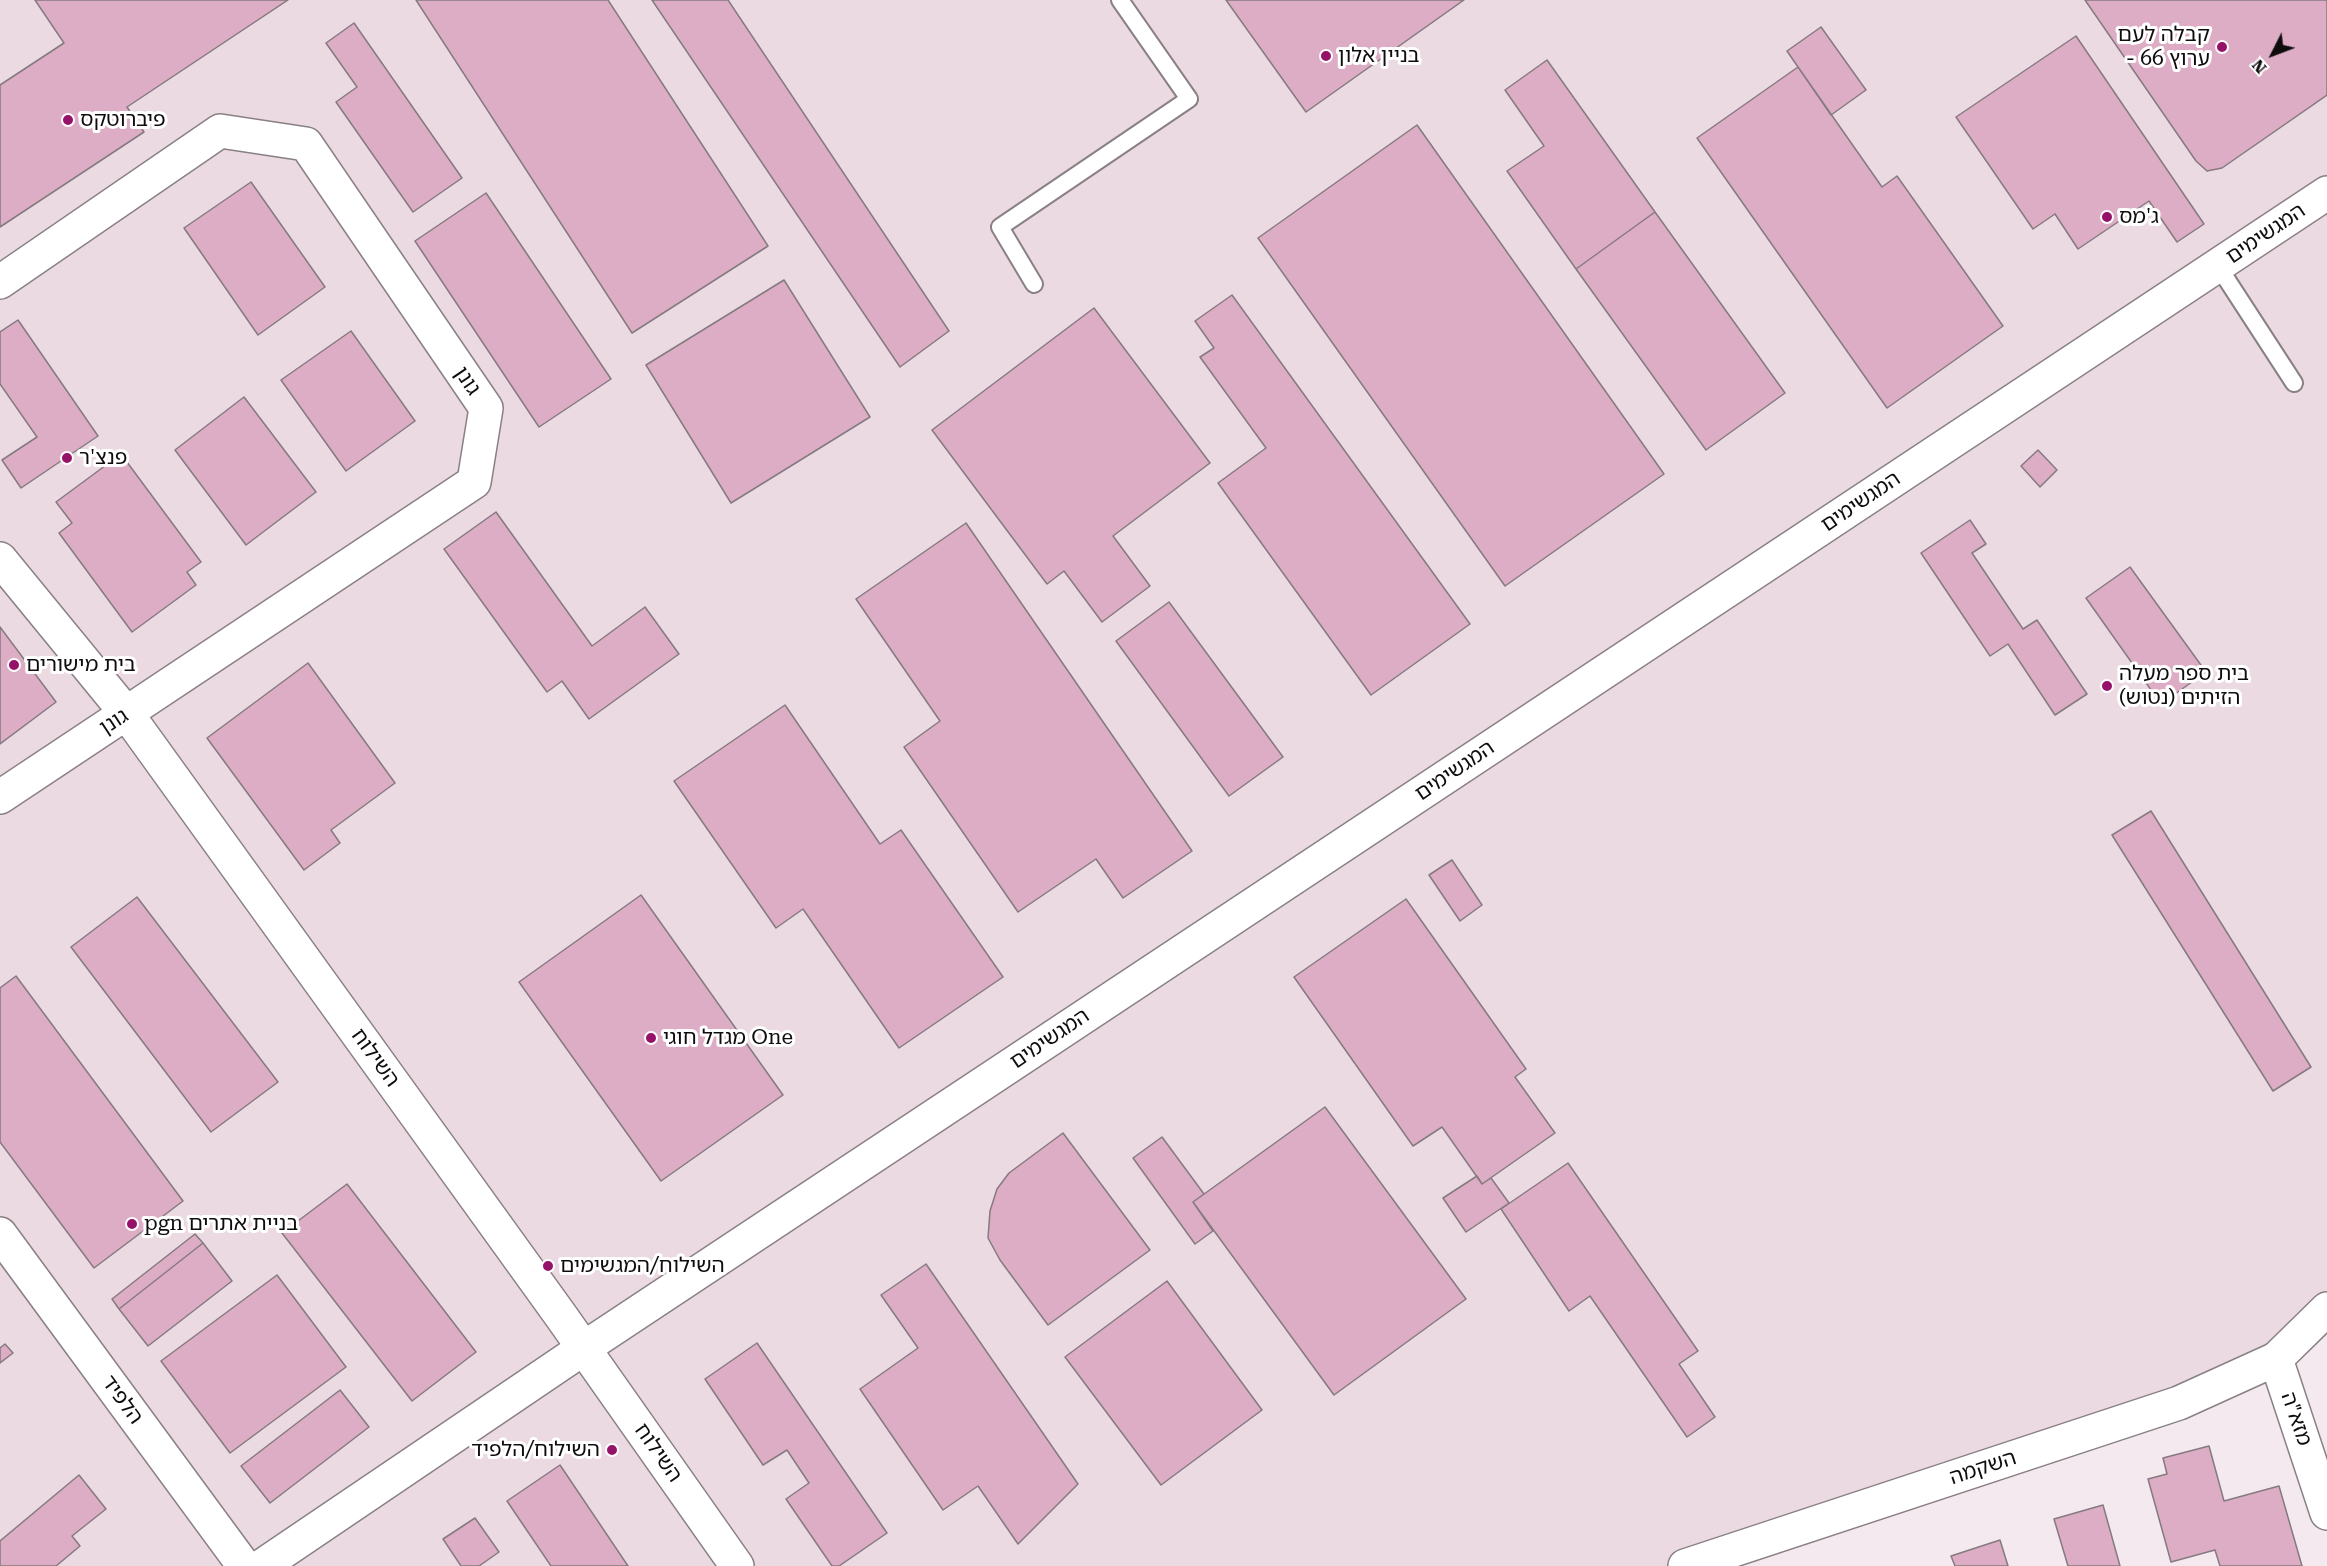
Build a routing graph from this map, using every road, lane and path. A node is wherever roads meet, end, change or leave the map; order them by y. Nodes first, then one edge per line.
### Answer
1 (1120, 0) edge
2 (2327, 193) edge
3 (2218, 266) junction
4 (0, 282) edge
5 (1034, 285) dead end
6 (2294, 383) dead end
7 (0, 559) edge
8 (127, 714) junction
9 (0, 797) edge
10 (0, 1234) edge
11 (2327, 1309) edge
12 (584, 1348) junction
13 (2276, 1359) junction
14 (2327, 1513) edge
15 (244, 1566) edge
16 (262, 1566) edge
17 (737, 1566) edge
18 (1686, 1566) edge

1 - 5 lane
2 - 3 street, המגשימים
3 - 6 lane
3 - 12 street, המגשימים
4 - 8 street, גונן
7 - 8 street, השילוח
8 - 9 street, גונן
8 - 12 street, השילוח
10 - 15 street, הלפיד
11 - 13 street
12 - 16 street
12 - 17 street, השילוח
13 - 14 street, מזא"ה
13 - 18 street, השקמה

